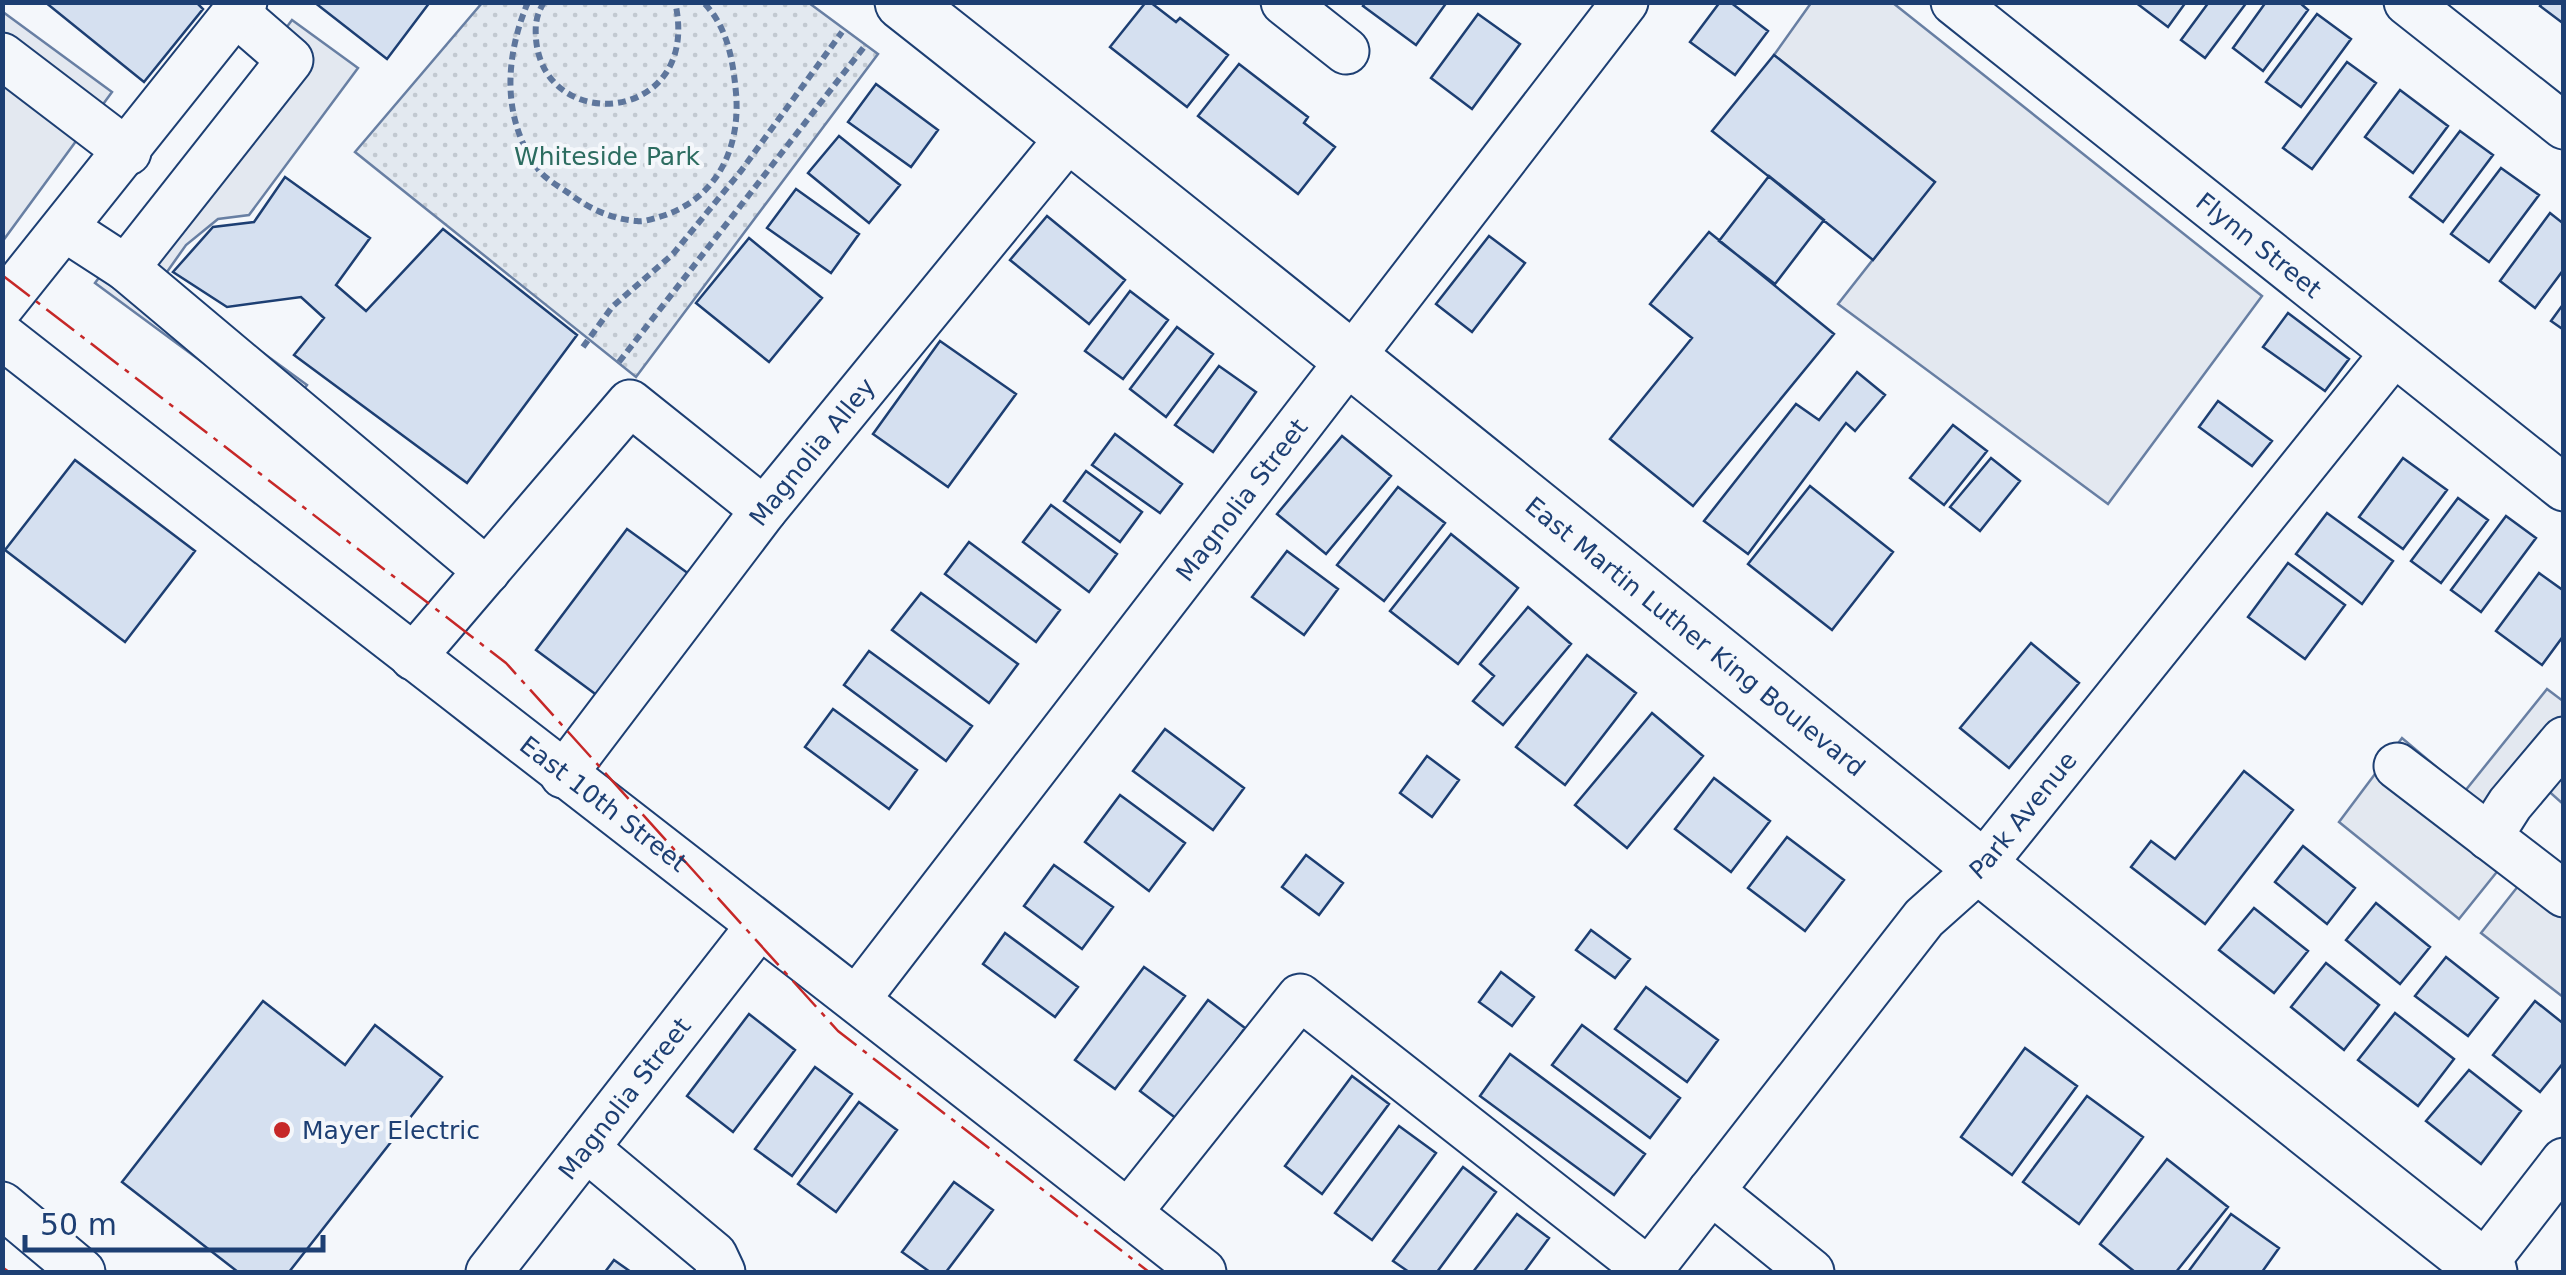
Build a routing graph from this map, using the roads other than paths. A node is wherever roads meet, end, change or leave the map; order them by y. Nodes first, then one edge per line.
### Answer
1 (903, 2) edge
2 (1284, 2) edge
3 (1625, 2) edge
4 (1954, 2) edge
5 (2406, 2) edge
6 (240, 8) edge
7 (1346, 51) dead end
8 (2, 56) edge
9 (2564, 126) edge
10 (1071, 135) junction
11 (128, 152) junction
12 (66, 229) junction
13 (126, 268) junction
14 (2, 305) edge
15 (2, 336) edge
16 (2394, 354) junction
17 (1350, 356) junction
18 (2561, 480) edge
19 (764, 510) junction
20 (488, 571) junction
21 (412, 657) junction
22 (2564, 740) edge
23 (2397, 766) dead end
24 (564, 775) junction
25 (2489, 837) junction
26 (1980, 868) junction
27 (2564, 894) edge
28 (759, 926) junction
29 (857, 999) junction
30 (586, 1148) junction
31 (2564, 1161) edge
32 (1711, 1190) junction
33 (2, 1205) edge
34 (1128, 1213) junction
35 (2483, 1271) edge
36 (82, 1272) edge
37 (489, 1272) edge
38 (722, 1272) edge
39 (1202, 1272) edge
40 (1649, 1272) edge
41 (1811, 1272) edge

1 - 10 main road, East Martin Luther King Boulevard
2 - 7 street
3 - 17 street, Magnolia Street
4 - 16 street, Flynn Street
5 - 9 street
6 - 11 street
6 - 13 street
8 - 11 street
10 - 17 main road, East Martin Luther King Boulevard
10 - 19 street, Magnolia Alley
11 - 12 street
12 - 13 street
12 - 14 street
13 - 20 street
15 - 21 street, East 10th Street
16 - 18 street, Flynn Street
16 - 26 street, Park Avenue
17 - 26 main road, East Martin Luther King Boulevard
17 - 29 street, Magnolia Street
19 - 20 street
19 - 24 street, Magnolia Alley
20 - 21 street
21 - 24 street, East 10th Street
22 - 25 street
23 - 25 street
24 - 28 street, East 10th Street
25 - 27 street
26 - 32 street, Park Avenue
26 - 35 main road, East Martin Luther King Boulevard
28 - 29 street, East 10th Street
28 - 30 street, Magnolia Street
29 - 34 street, East 10th Street
30 - 37 street, Magnolia Street
30 - 38 street
31 - 35 street
32 - 40 street, Park Avenue
32 - 41 street
33 - 36 street
34 - 39 street, East 10th Street
34 - 40 street

